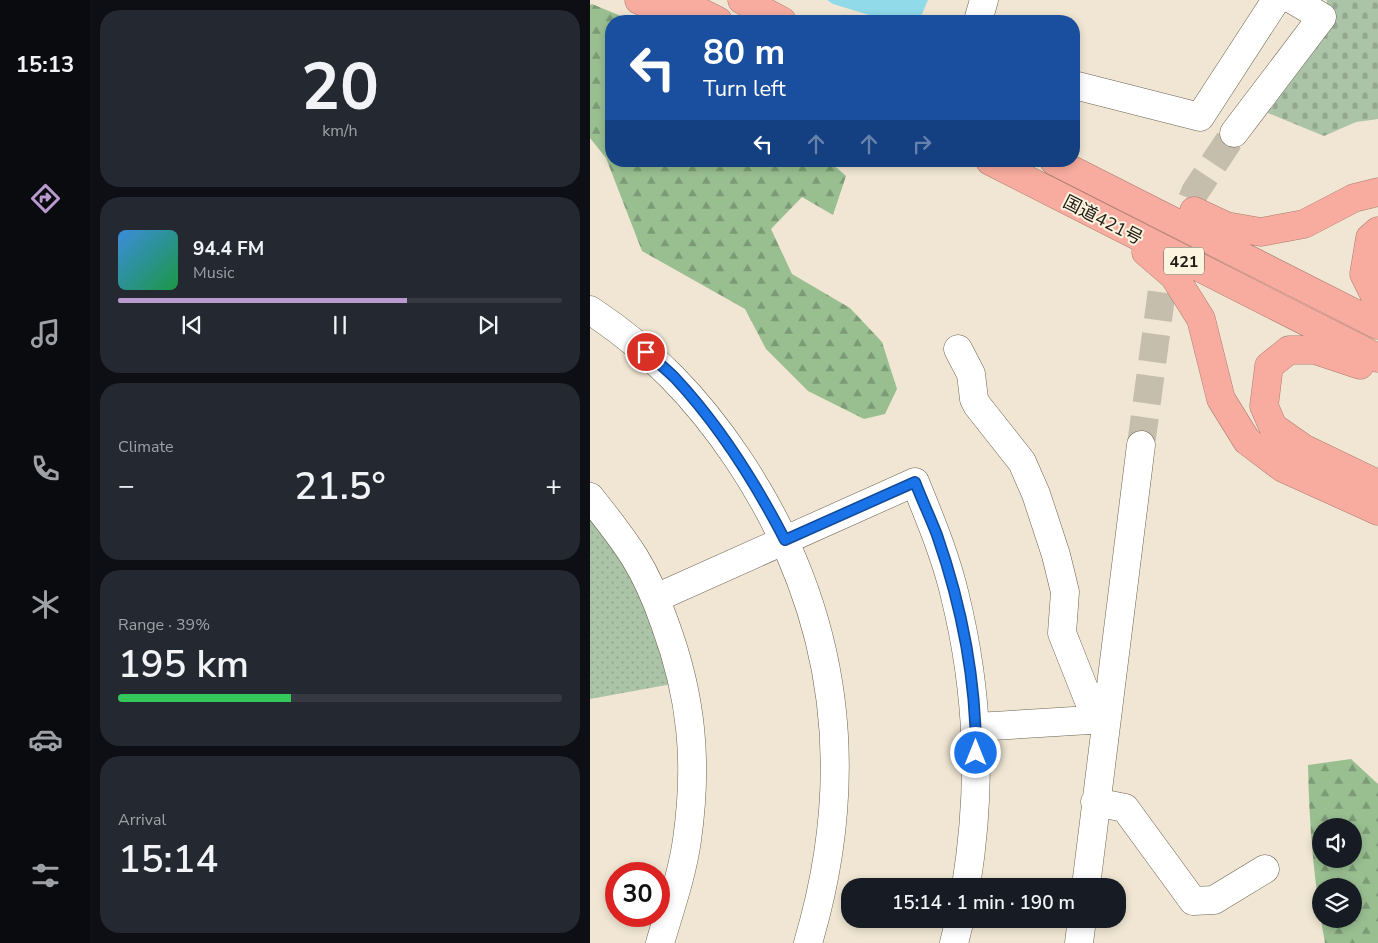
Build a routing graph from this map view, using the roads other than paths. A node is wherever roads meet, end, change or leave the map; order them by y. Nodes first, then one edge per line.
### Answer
1 (639, 0) edge
2 (676, 0) edge
3 (742, 0) edge
4 (984, 0) edge
5 (1276, 0) edge
6 (1292, 0) edge
7 (673, 15) edge
8 (706, 15) edge
9 (771, 15) edge
10 (980, 15) edge
11 (1080, 87) edge
12 (1234, 133) tunnel mouth
13 (1002, 167) edge
14 (1066, 167) edge
15 (1088, 178) junction
16 (1378, 192) edge
17 (1119, 228) junction
18 (1378, 231) edge
19 (1378, 298) edge
20 (590, 310) edge
21 (1378, 325) edge
22 (958, 349) dead end
23 (1378, 358) edge
24 (1378, 372) edge
25 (1141, 445) tunnel mouth
26 (1378, 484) edge
27 (590, 497) edge
28 (1378, 511) edge
29 (785, 540) junction
30 (656, 598) junction
31 (1103, 713) junction
32 (976, 726) junction
33 (1095, 802) junction
34 (1265, 869) dead end
35 (967, 878) edge
36 (1087, 878) edge
37 (958, 928) edge
38 (1081, 928) edge
39 (660, 943) edge
40 (808, 943) edge
41 (954, 943) edge
42 (1079, 943) edge

1 - 7 highway
2 - 8 highway
3 - 9 highway
4 - 10 street
5 - 11 street
6 - 12 street
13 - 17 highway, 国道421号 / 421
14 - 15 highway, 国道421号 / 421
15 - 16 highway
15 - 21 highway, 国道421号 / 421
17 - 23 highway, 国道421号 / 421
17 - 28 highway, 421
18 - 19 highway
20 - 29 street
22 - 31 street
24 - 26 highway
25 - 31 street
27 - 30 street
29 - 30 street
29 - 32 street
29 - 40 street
30 - 39 street
31 - 32 street
31 - 33 street
32 - 35 street
33 - 34 street
33 - 36 street
37 - 41 street
38 - 42 street

